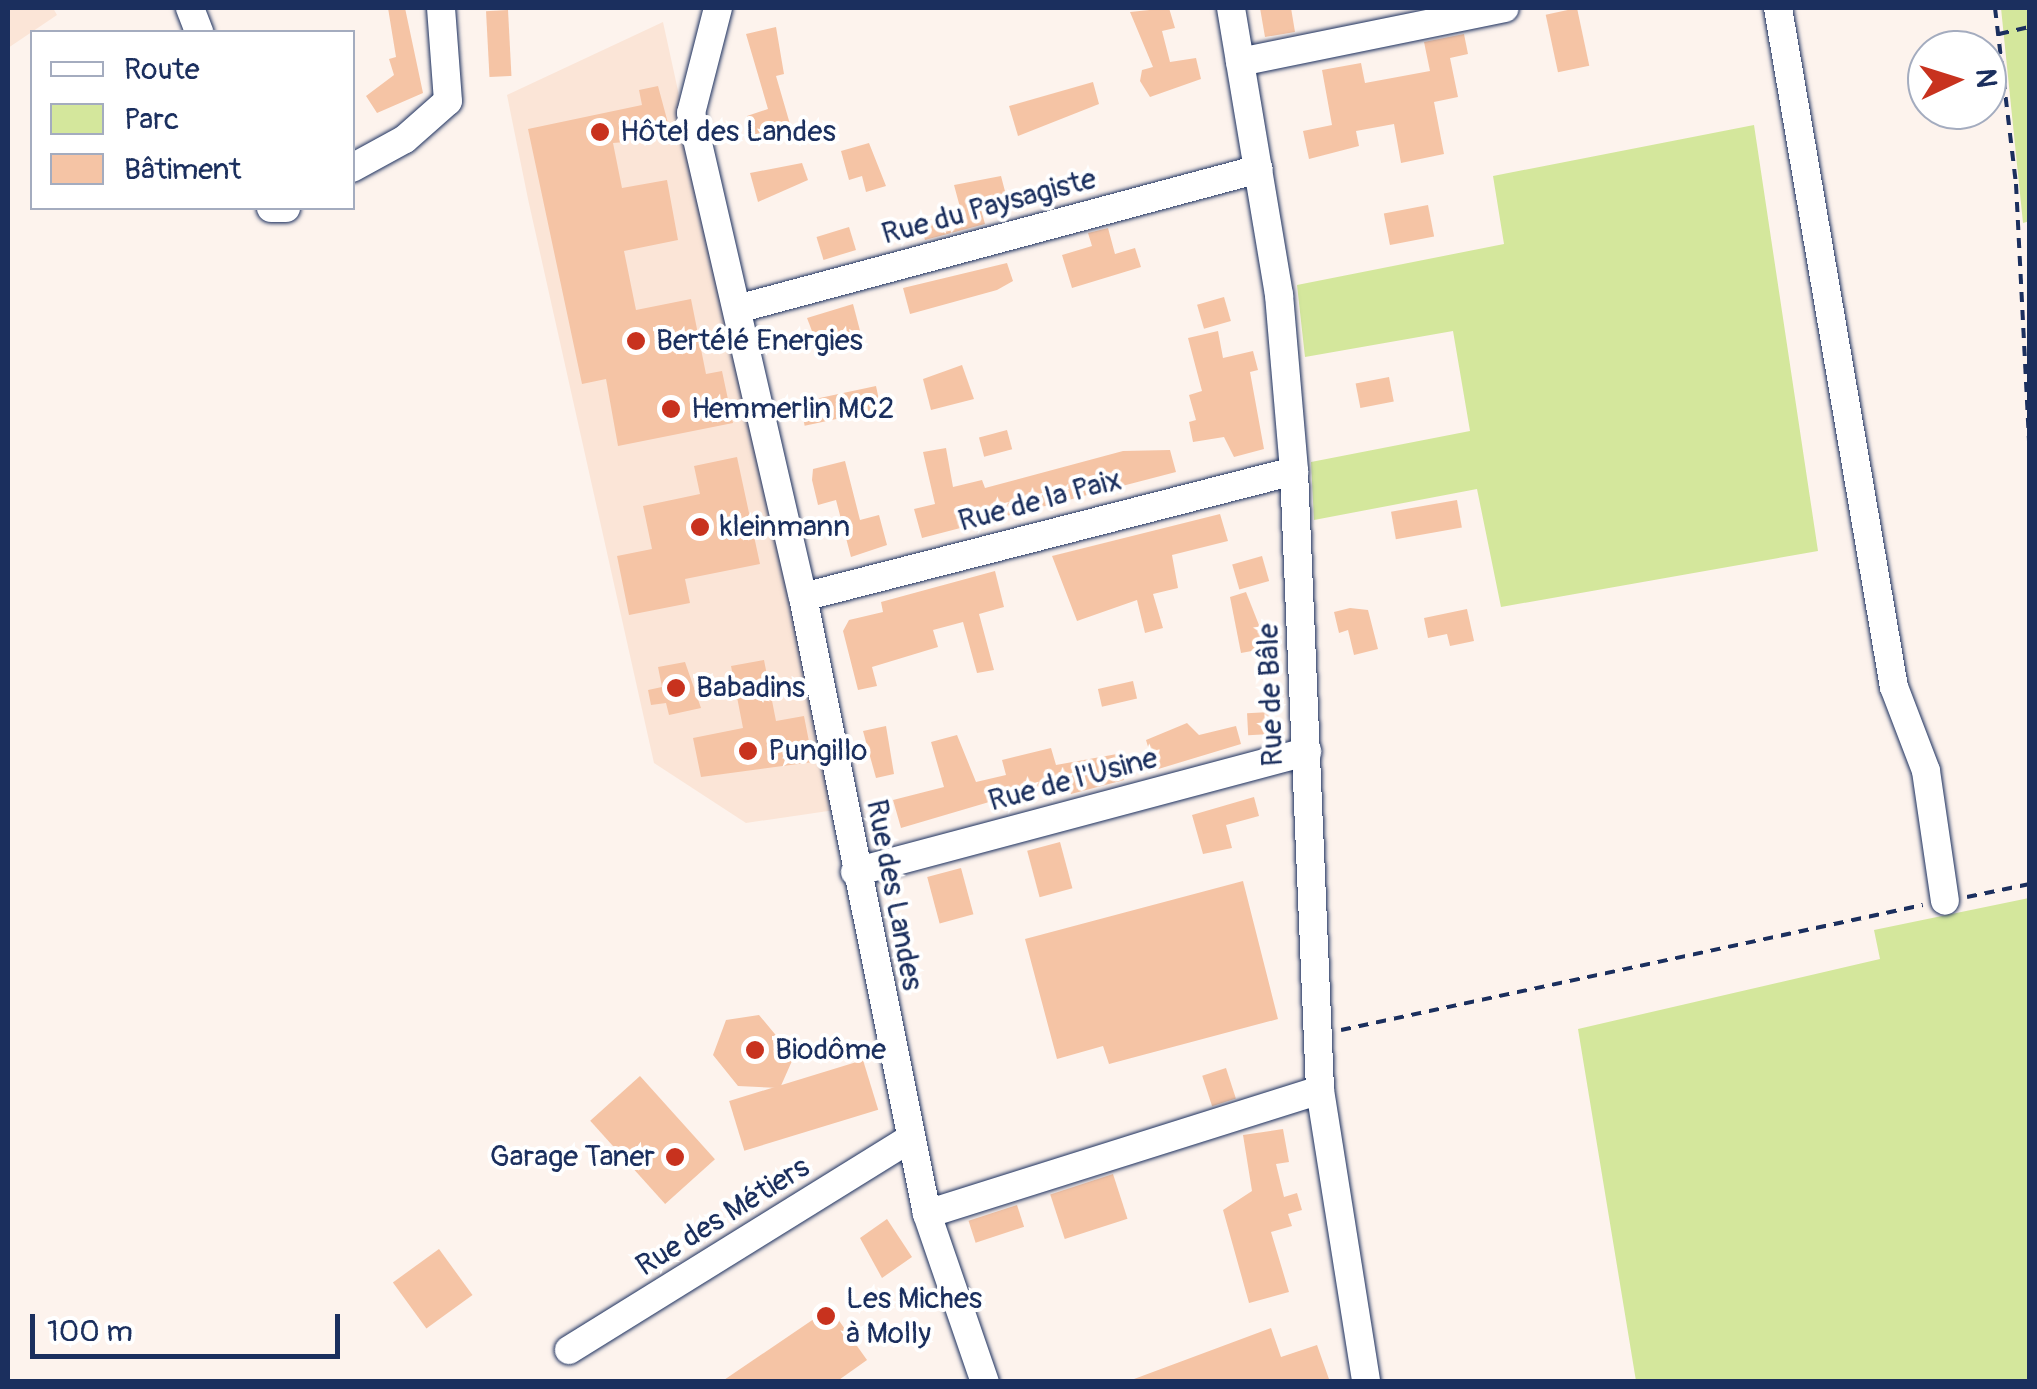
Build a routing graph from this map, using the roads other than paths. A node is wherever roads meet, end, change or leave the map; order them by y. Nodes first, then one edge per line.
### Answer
1 (441, 8) edge
2 (718, 8) edge
3 (1230, 8) edge
4 (1504, 8) edge
5 (1778, 8) edge
6 (1240, 62) junction
7 (355, 166) edge
8 (1259, 170) junction
9 (737, 309) junction
10 (1294, 470) junction
11 (802, 596) junction
12 (1307, 752) junction
13 (855, 872) junction
14 (1945, 901) road end
15 (1320, 1090) junction
16 (911, 1138) junction
17 (927, 1214) junction
18 (569, 1350) dead end
19 (985, 1382) edge
20 (1366, 1382) edge

1 - 7 street
2 - 9 street, Rue des Landes
3 - 6 street, Rue de Bâle
4 - 6 street
5 - 14 street
6 - 8 street, Rue de Bâle
8 - 9 street, Rue du Paysagiste
8 - 10 street, Rue de Bâle
9 - 11 street, Rue des Landes
10 - 11 street, Rue de la Paix
10 - 12 street, Rue de Bâle
11 - 13 street, Rue des Landes
12 - 13 street, Rue de l'Usine
12 - 15 street, Rue de Bâle
13 - 16 street, Rue des Landes
15 - 17 street
15 - 20 street, Rue de Bâle
16 - 17 street, Rue des Landes
16 - 18 street, Rue des Métiers
17 - 19 street, Rue des Landes

